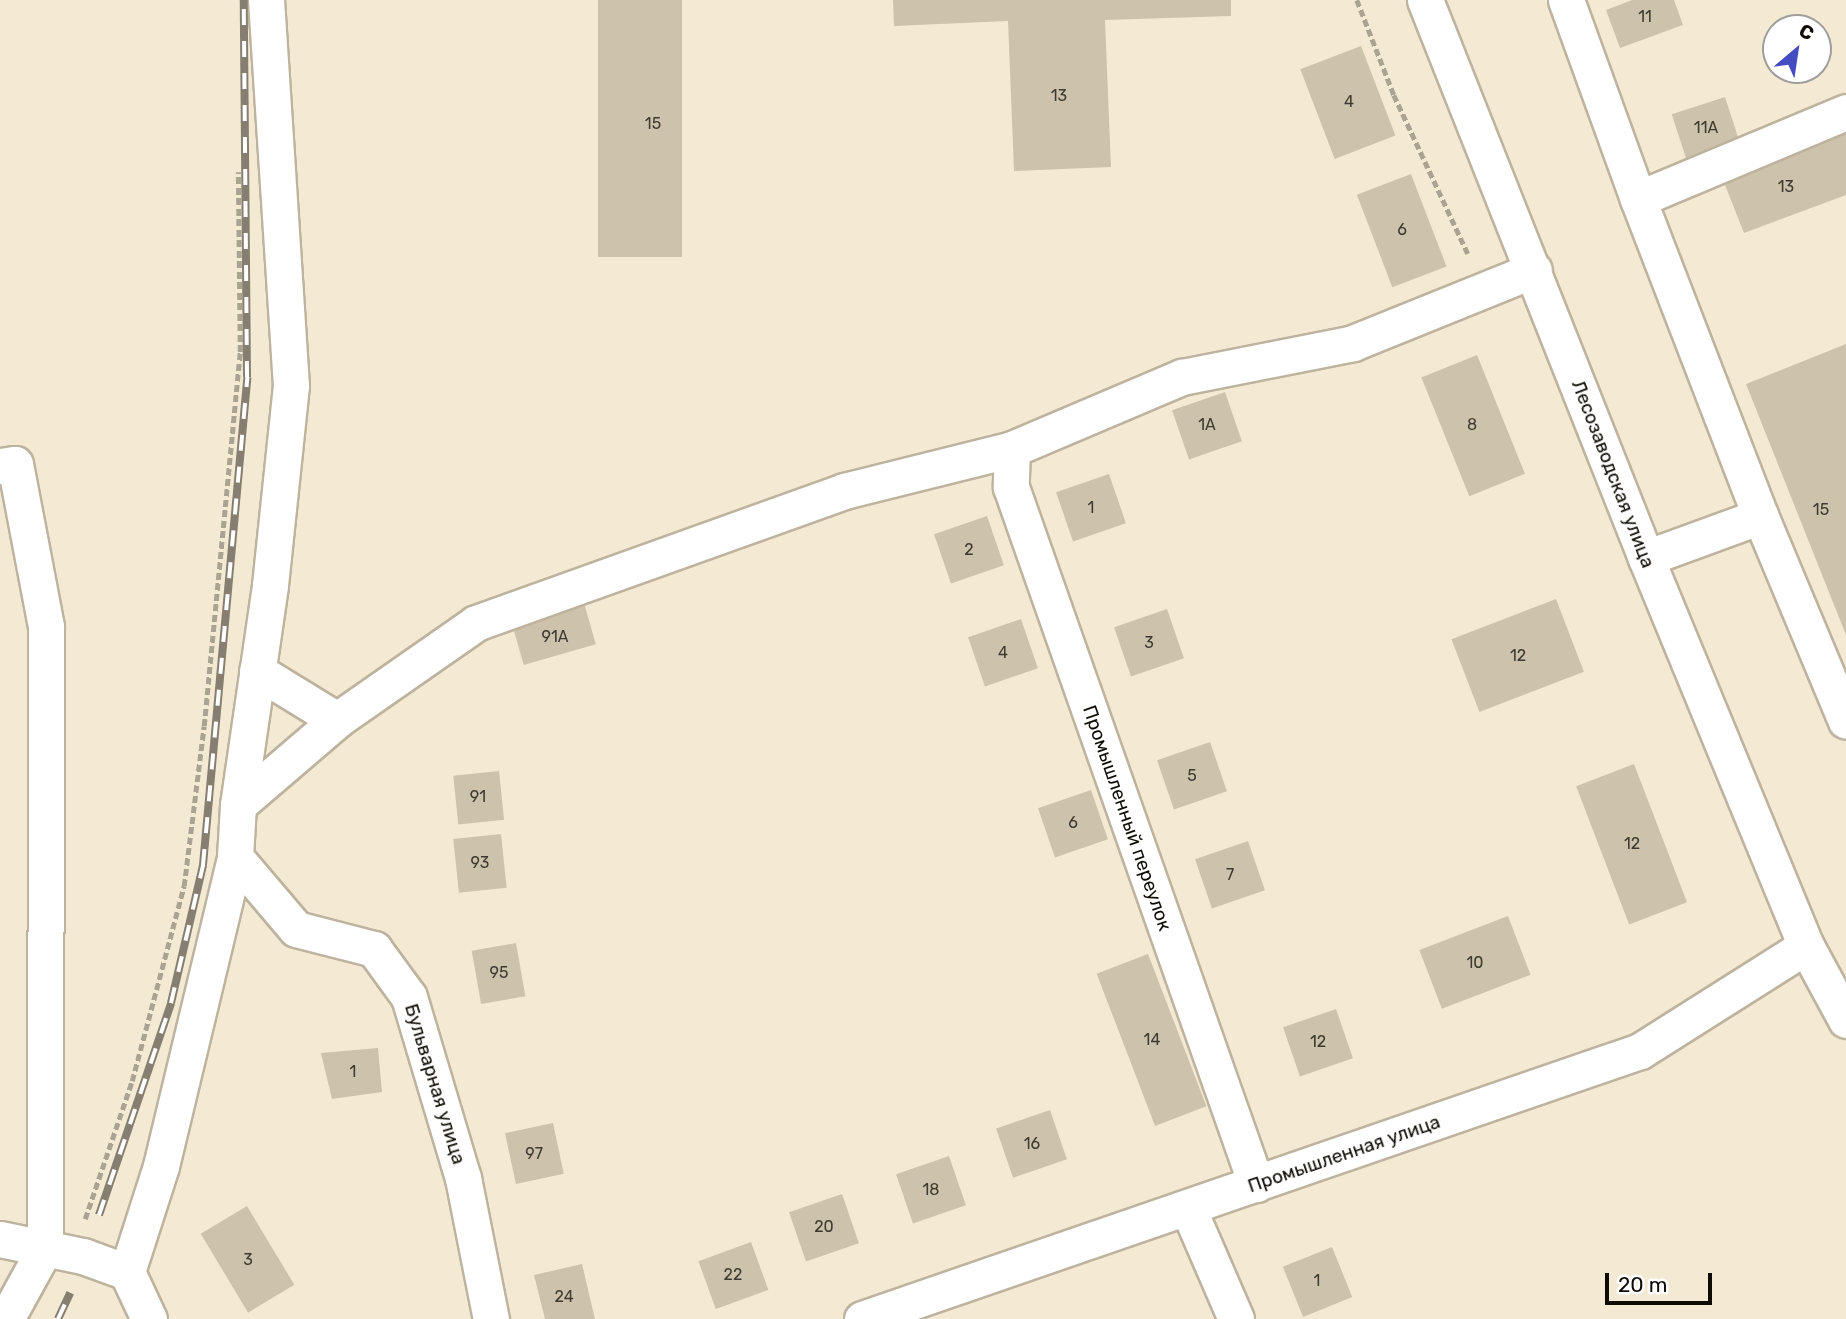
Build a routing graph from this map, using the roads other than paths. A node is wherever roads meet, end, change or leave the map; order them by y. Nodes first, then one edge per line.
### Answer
1 (266, 0) edge
2 (1425, 0) edge
3 (1566, 0) edge
4 (1846, 112) edge
5 (1638, 198) junction
6 (1534, 270) junction
7 (1012, 449) junction
8 (8, 465) edge
9 (1761, 516) junction
10 (1646, 558) junction
11 (257, 671) junction
12 (337, 720) junction
13 (1846, 721) edge
14 (238, 805) junction
15 (235, 857) junction
16 (1806, 946) junction
17 (1846, 1020) edge
18 (1256, 1184) junction
19 (1188, 1208) junction
20 (0, 1239) edge
21 (59, 1251) junction
22 (127, 1272) junction
23 (6, 1319) edge
24 (149, 1319) edge
25 (491, 1319) edge
26 (862, 1319) edge
27 (1236, 1319) edge

1 - 11 street
2 - 6 street, Лесозаводская улица
3 - 5 street
4 - 5 street
5 - 9 street
6 - 7 street
6 - 10 street, Лесозаводская улица
7 - 12 street
7 - 18 street, Промышленный переулок
8 - 21 street
9 - 10 street
9 - 13 street
10 - 16 street, Лесозаводская улица
11 - 12 street
11 - 14 street
12 - 14 street
14 - 15 street
15 - 22 street
15 - 25 street, Бульварная улица
16 - 17 street, Лесозаводская улица
16 - 18 street, Промышленная улица
18 - 19 street, Промышленная улица
19 - 26 street, Промышленная улица
19 - 27 street
20 - 21 street
21 - 22 street
21 - 23 street
22 - 24 street

